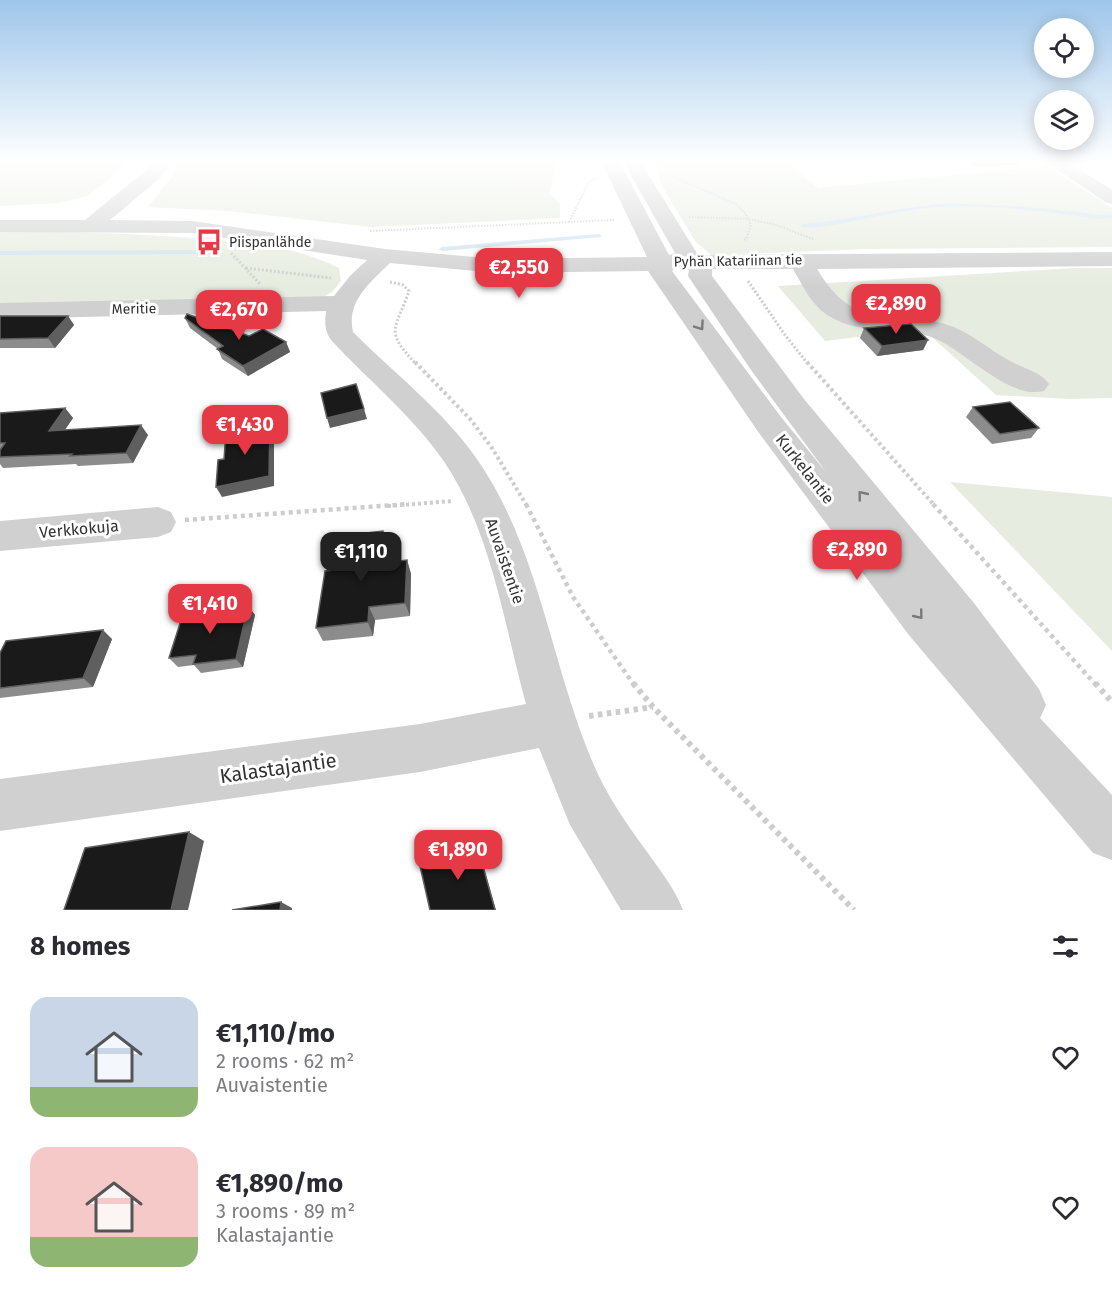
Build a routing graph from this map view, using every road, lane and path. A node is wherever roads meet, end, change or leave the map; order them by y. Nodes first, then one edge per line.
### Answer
1 (118, 203) edge
2 (578, 203) edge
3 (631, 203) edge
4 (651, 203) edge
5 (734, 203) edge
6 (615, 220) dead end
7 (569, 222) junction
8 (92, 225) junction
9 (0, 226) edge
10 (1112, 260) edge
11 (366, 267) junction
12 (246, 268) dead end
13 (804, 268) junction
14 (680, 270) junction
15 (742, 270) junction
16 (0, 311) edge
17 (1034, 384) dead end
18 (483, 499) junction
19 (158, 522) joint
20 (0, 536) edge
21 (1112, 702) edge
22 (653, 707) junction
23 (555, 721) junction
24 (0, 805) edge
25 (1112, 827) edge
26 (1112, 834) edge
27 (655, 910) edge
28 (854, 910) edge

1 - 8 street
2 - 7 path
3 - 14 street, Kurkelantie
4 - 14 street, Kurkelantie
5 - 15 path
6 - 7 path
7 - 11 path
8 - 9 street, Pyhän Katariinan tie
8 - 11 street, Pyhän Katariinan tie
10 - 13 street, Pyhän Katariinan tie
11 - 12 path
11 - 14 street, Pyhän Katariinan tie
11 - 16 street, Meritie
11 - 18 street, Auvaistentie
11 - 22 path
13 - 15 street, Pyhän Katariinan tie
13 - 17 street
14 - 15 street, Pyhän Katariinan tie
25 -> 14 street, Kurkelantie
14 -> 26 street, Kurkelantie
15 - 21 path
18 - 19 path
18 - 23 street, Auvaistentie
19 - 20 street, Verkkokuja
22 - 23 path
22 - 28 path
23 - 24 street, Kalastajantie
23 - 27 street, Auvaistentie

